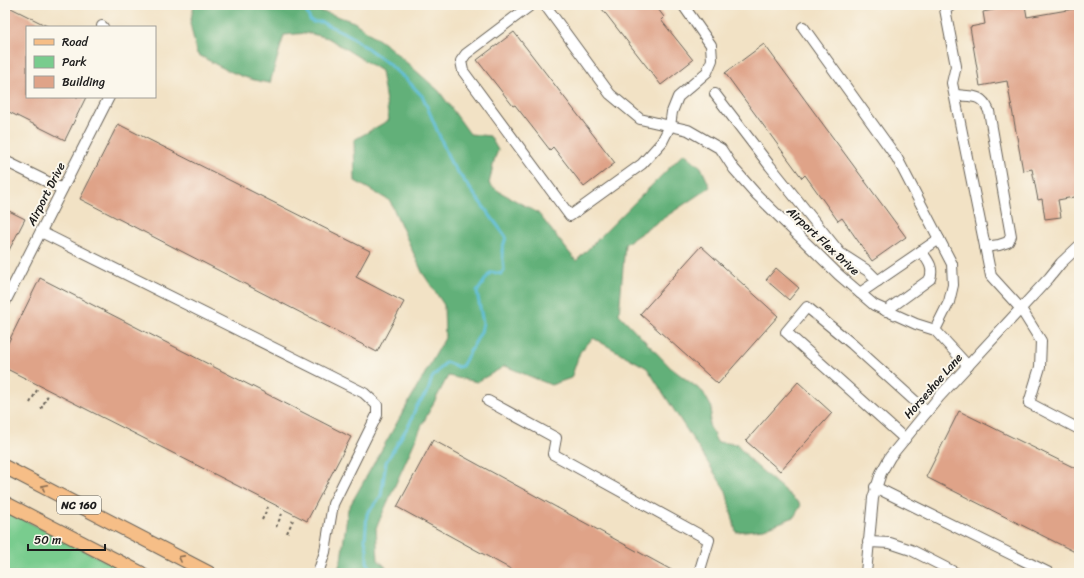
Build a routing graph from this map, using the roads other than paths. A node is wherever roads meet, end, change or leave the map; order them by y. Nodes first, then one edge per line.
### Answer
1 (531, 5) edge
2 (545, 5) edge
3 (683, 5) edge
4 (953, 5) edge
5 (803, 27) dead end
6 (715, 94) dead end
7 (955, 95) junction
8 (108, 98) edge
9 (670, 126) junction
10 (5, 161) edge
11 (62, 189) junction
12 (41, 232) junction
13 (939, 239) junction
14 (1079, 246) edge
15 (985, 247) junction
16 (921, 251) junction
17 (878, 281) junction
18 (860, 293) junction
19 (5, 302) edge
20 (1021, 309) junction
21 (886, 311) junction
22 (935, 330) junction
23 (968, 366) junction
24 (488, 400) dead end
25 (927, 412) junction
26 (1079, 429) edge
27 (905, 439) junction
28 (5, 467) edge
29 (875, 487) junction
30 (5, 503) edge
31 (868, 542) junction
32 (141, 573) edge
33 (209, 573) edge
34 (318, 573) edge
35 (699, 573) edge
36 (866, 573) edge
37 (956, 573) edge
38 (1049, 573) edge

1 - 9 street
2 - 9 street, Airport Flex Drive
3 - 9 street
4 - 7 street
5 - 13 street
6 - 17 street
7 - 15 street
7 - 15 street
8 - 11 street, Airport Drive
9 - 18 street, Airport Flex Drive
10 - 11 street
11 - 12 street, Airport Drive
12 - 19 street, Airport Drive
12 - 34 street
13 - 16 street
13 - 22 street
14 - 20 street, Horseshoe Lane
15 - 20 street
16 - 17 street
16 - 21 street
17 - 18 street
18 - 21 street, Airport Flex Drive
20 - 23 street, Horseshoe Lane
20 - 26 street
21 - 22 street, Airport Flex Drive
22 - 23 street, Airport Flex Drive
23 - 25 street, Horseshoe Lane
24 - 35 street
25 - 27 street, Horseshoe Lane
25 - 27 street
27 - 29 street, Horseshoe Lane
33 -> 28 main road, NC 160
29 - 31 street, Horseshoe Lane
29 - 38 street
30 - 32 main road, NC 160
31 - 36 street, Horseshoe Lane
31 - 37 street

